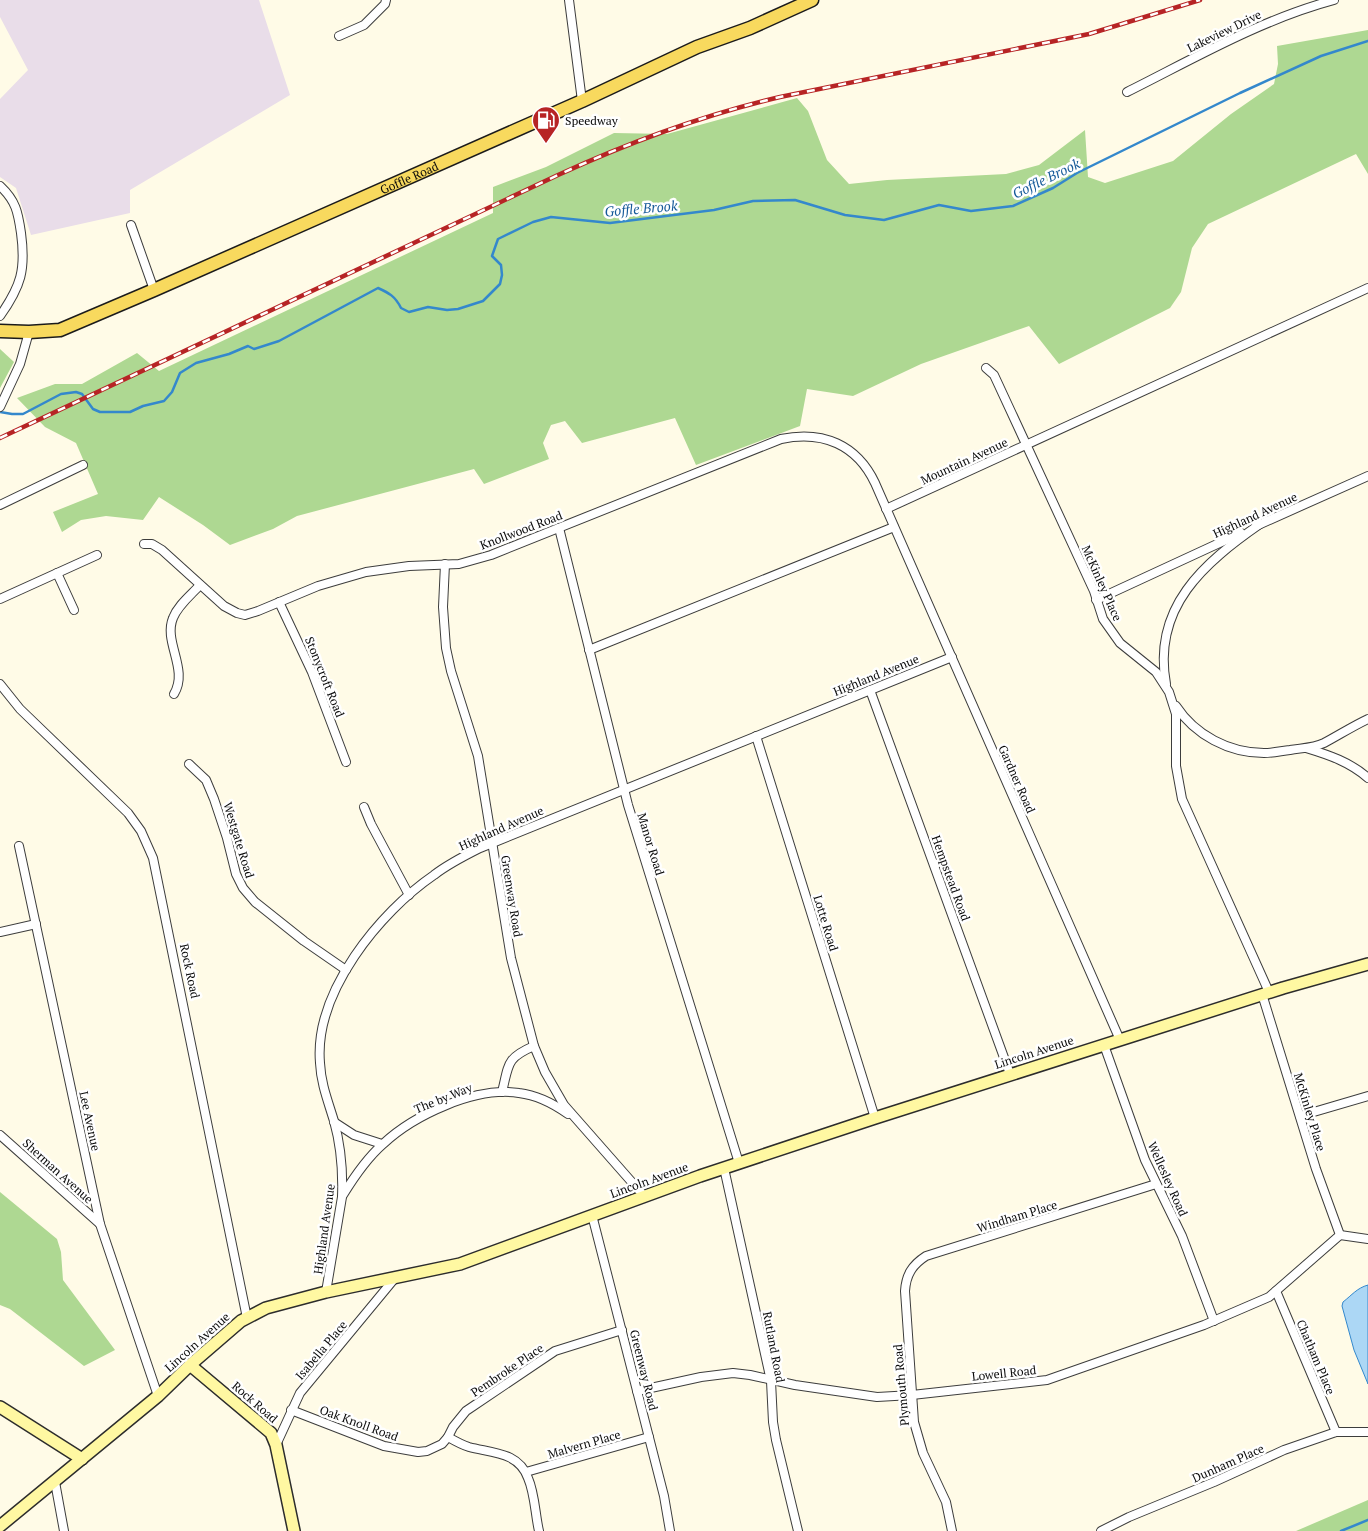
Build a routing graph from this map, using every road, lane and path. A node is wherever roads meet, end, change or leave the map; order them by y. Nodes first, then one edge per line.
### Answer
1 (386, 0) edge
2 (569, 0) edge
3 (812, 0) edge
4 (1334, 0) edge
5 (339, 36) dead end
6 (1127, 92) dead end
7 (582, 101) junction
8 (0, 186) edge
9 (131, 225) dead end
10 (1368, 288) edge
11 (154, 290) junction
12 (0, 316) edge
13 (0, 331) edge
14 (30, 332) junction
15 (986, 368) dead end
16 (0, 407) edge
17 (1026, 444) junction
18 (83, 465) dead end
19 (1368, 476) edge
20 (0, 505) edge
21 (886, 509) junction
22 (1260, 524) junction
23 (894, 527) junction
24 (559, 528) junction
25 (144, 544) dead end
26 (97, 555) dead end
27 (444, 564) junction
28 (57, 573) junction
29 (200, 585) junction
30 (0, 599) edge
31 (1096, 600) junction
32 (279, 602) junction
33 (74, 610) dead end
34 (589, 650) junction
35 (952, 657) junction
36 (0, 684) edge
37 (870, 690) junction
38 (1169, 692) junction
39 (174, 694) dead end
40 (1368, 719) edge
41 (756, 736) junction
42 (1306, 748) junction
43 (346, 762) dead end
44 (189, 764) dead end
45 (1368, 778) edge
46 (624, 790) junction
47 (364, 807) dead end
48 (492, 843) junction
49 (19, 846) dead end
50 (409, 895) junction
51 (36, 924) junction
52 (0, 932) edge
53 (1368, 964) edge
54 (346, 970) junction
55 (1265, 993) junction
56 (1120, 1040) junction
57 (1104, 1044) junction
58 (534, 1046) junction
59 (1010, 1074) junction
60 (502, 1092) junction
61 (1368, 1096) edge
62 (1300, 1116) junction
63 (875, 1118) junction
64 (334, 1122) junction
65 (578, 1122) junction
66 (0, 1134) edge
67 (382, 1144) junction
68 (739, 1163) junction
69 (724, 1168) junction
70 (1156, 1184) junction
71 (644, 1196) junction
72 (342, 1197) junction
73 (592, 1215) junction
74 (100, 1224) junction
75 (1340, 1235) junction
76 (1368, 1239) edge
77 (395, 1278) junction
78 (905, 1291) joint
79 (1276, 1291) junction
80 (326, 1292) junction
81 (247, 1318) junction
82 (1214, 1321) junction
83 (622, 1330) junction
84 (190, 1365) junction
85 (771, 1381) junction
86 (637, 1391) junction
87 (912, 1395) junction
88 (158, 1396) junction
89 (0, 1407) edge
90 (291, 1410) junction
91 (1336, 1432) junction
92 (1368, 1432) edge
93 (448, 1437) junction
94 (649, 1437) junction
95 (276, 1445) junction
96 (82, 1459) junction
97 (526, 1472) junction
98 (55, 1482) junction
99 (0, 1526) edge
100 (64, 1531) edge
101 (294, 1531) edge
102 (539, 1531) edge
103 (670, 1531) edge
104 (798, 1531) edge
105 (952, 1531) edge
106 (1101, 1531) edge

1 - 5 street
2 - 7 street
3 - 7 main road, Goffle Road
4 - 6 street, Lakeview Drive
7 - 11 main road, Goffle Road
8 - 12 street
9 - 11 street
10 - 17 street, Mountain Avenue
11 - 14 main road, Goffle Road
13 - 14 main road, Goffle Road
14 - 16 street
15 - 17 street, McKinley Place
17 - 21 street, Mountain Avenue
17 - 31 street, McKinley Place
18 - 20 street
19 - 22 street, Highland Avenue
21 - 23 street
21 - 24 street, Knollwood Road
22 - 31 street, Highland Avenue
22 - 38 street
23 - 34 street
23 - 35 street, Gardner Road
24 - 27 street, Knollwood Road
24 - 34 street, Manor Road
25 - 29 street, Knollwood Road
26 - 28 street
27 - 32 street, Knollwood Road
27 - 48 street, Greenway Road
28 - 30 street
28 - 33 street
29 - 32 street, Knollwood Road
29 - 39 street
31 - 38 street, McKinley Place
32 - 43 street, Stonycroft Road
34 - 46 street, Manor Road
35 - 37 street, Highland Avenue
35 - 56 street, Gardner Road
36 - 81 street, Rock Road
37 - 41 street, Highland Avenue
37 - 59 street, Hempstead Road
38 - 42 street
38 - 55 street, McKinley Place
40 - 42 street
41 - 46 street, Highland Avenue
41 - 63 street, Lotte Road
42 - 45 street
44 - 54 street, Westgate Road
46 - 48 street, Highland Avenue
46 - 68 street, Manor Road
47 - 50 street
48 - 50 street, Highland Avenue
48 - 58 street, Greenway Road
49 - 51 street, Lee Avenue
50 - 54 street, Highland Avenue
51 - 52 street
51 - 74 street, Lee Avenue
53 - 55 main road, Lincoln Avenue
54 - 64 street, Highland Avenue
55 - 56 main road, Lincoln Avenue
55 - 62 street, McKinley Place
56 - 57 main road, Lincoln Avenue
57 - 59 main road, Lincoln Avenue
57 - 70 street, Wellesley Road
58 - 60 street
58 - 65 street, Greenway Road
59 - 63 main road, Lincoln Avenue
60 - 65 street, The by Way
60 - 67 street, The by Way
61 - 62 street
62 - 75 street, McKinley Place
63 - 68 main road, Lincoln Avenue
64 - 67 street
64 - 72 street, Highland Avenue
65 - 71 street, Greenway Road
66 - 74 street, Sherman Avenue
67 - 72 street, The by Way
68 - 69 main road, Lincoln Avenue
69 - 71 main road, Lincoln Avenue
69 - 85 street, Rutland Road
70 - 78 street, Windham Place
70 - 82 street, Wellesley Road
71 - 73 main road, Lincoln Avenue
72 - 80 street, Highland Avenue
73 - 77 main road, Lincoln Avenue
73 - 83 street, Greenway Road
74 - 88 street, Lee Avenue
75 - 76 street
75 - 79 street, Lowell Road
77 - 80 main road, Lincoln Avenue
77 - 90 street, Isabella Place
78 - 87 street, Plymouth Road
79 - 82 street, Lowell Road
79 - 91 street, Chatham Place
80 - 81 main road, Lincoln Avenue
81 - 84 main road, Lincoln Avenue
82 - 87 street, Lowell Road
83 - 86 street, Greenway Road
83 - 93 street, Pembroke Place
84 - 88 main road, Lincoln Avenue
84 - 95 main road, Rock Road
85 - 86 street, Lowell Road
85 - 87 street, Lowell Road
85 - 104 street, Rutland Road
86 - 94 street, Greenway Road
87 - 105 street, Plymouth Road
88 - 96 main road, Lincoln Avenue
89 - 96 main road
90 - 93 street, Oak Knoll Road
90 - 95 street, Isabella Place
91 - 92 street, Dunham Place
91 - 106 street, Dunham Place
93 - 97 street
94 - 97 street, Malvern Place
94 - 103 street, Greenway Road
95 - 101 main road, Rock Road
96 - 98 main road, Lincoln Avenue
97 - 102 street
98 - 99 main road, Lincoln Avenue
98 - 100 street

